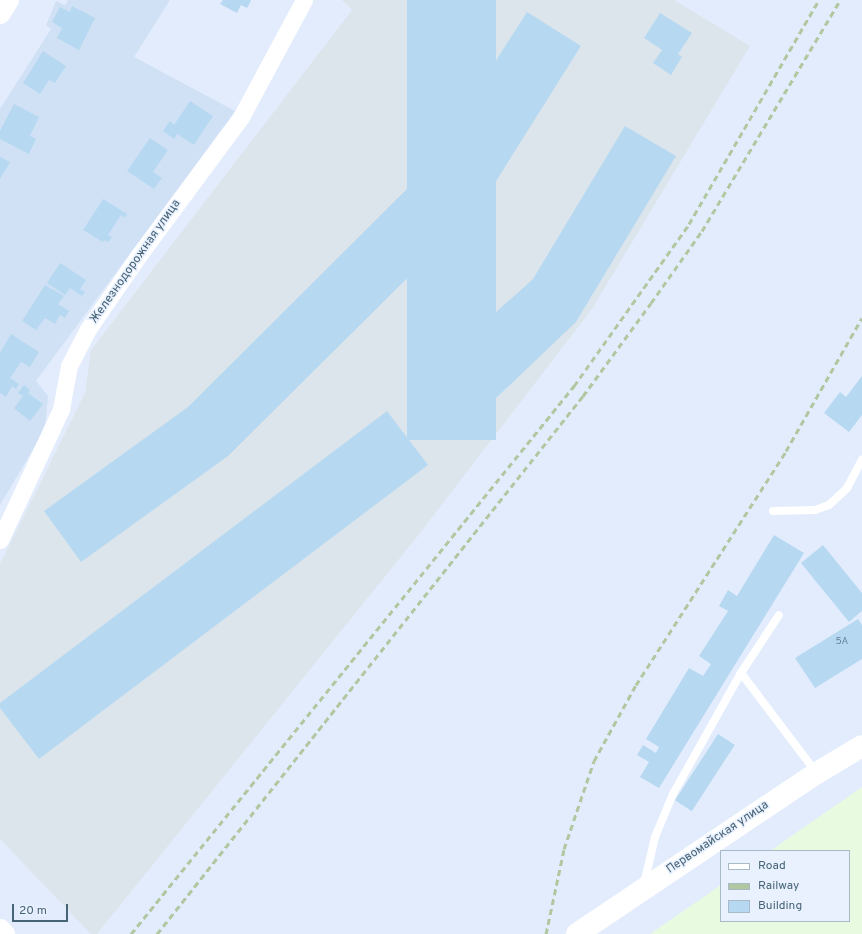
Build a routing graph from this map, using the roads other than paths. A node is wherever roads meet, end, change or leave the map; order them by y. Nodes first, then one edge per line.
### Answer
1 (8, 0) edge
2 (304, 0) edge
3 (0, 13) edge
4 (862, 460) edge
5 (773, 511) dead end
6 (0, 540) edge
7 (779, 615) dead end
8 (742, 674) junction
9 (862, 746) edge
10 (817, 773) junction
11 (643, 888) junction
12 (0, 930) edge
13 (4, 934) edge
14 (577, 934) edge

1 - 3 main road
2 - 6 street, Железнодорожная улица
4 - 5 lane
7 - 8 lane
8 - 10 lane
8 - 11 lane
9 - 10 main road, Первомайская улица
10 - 11 main road, Первомайская улица
11 - 14 main road, Первомайская улица
12 - 13 main road

